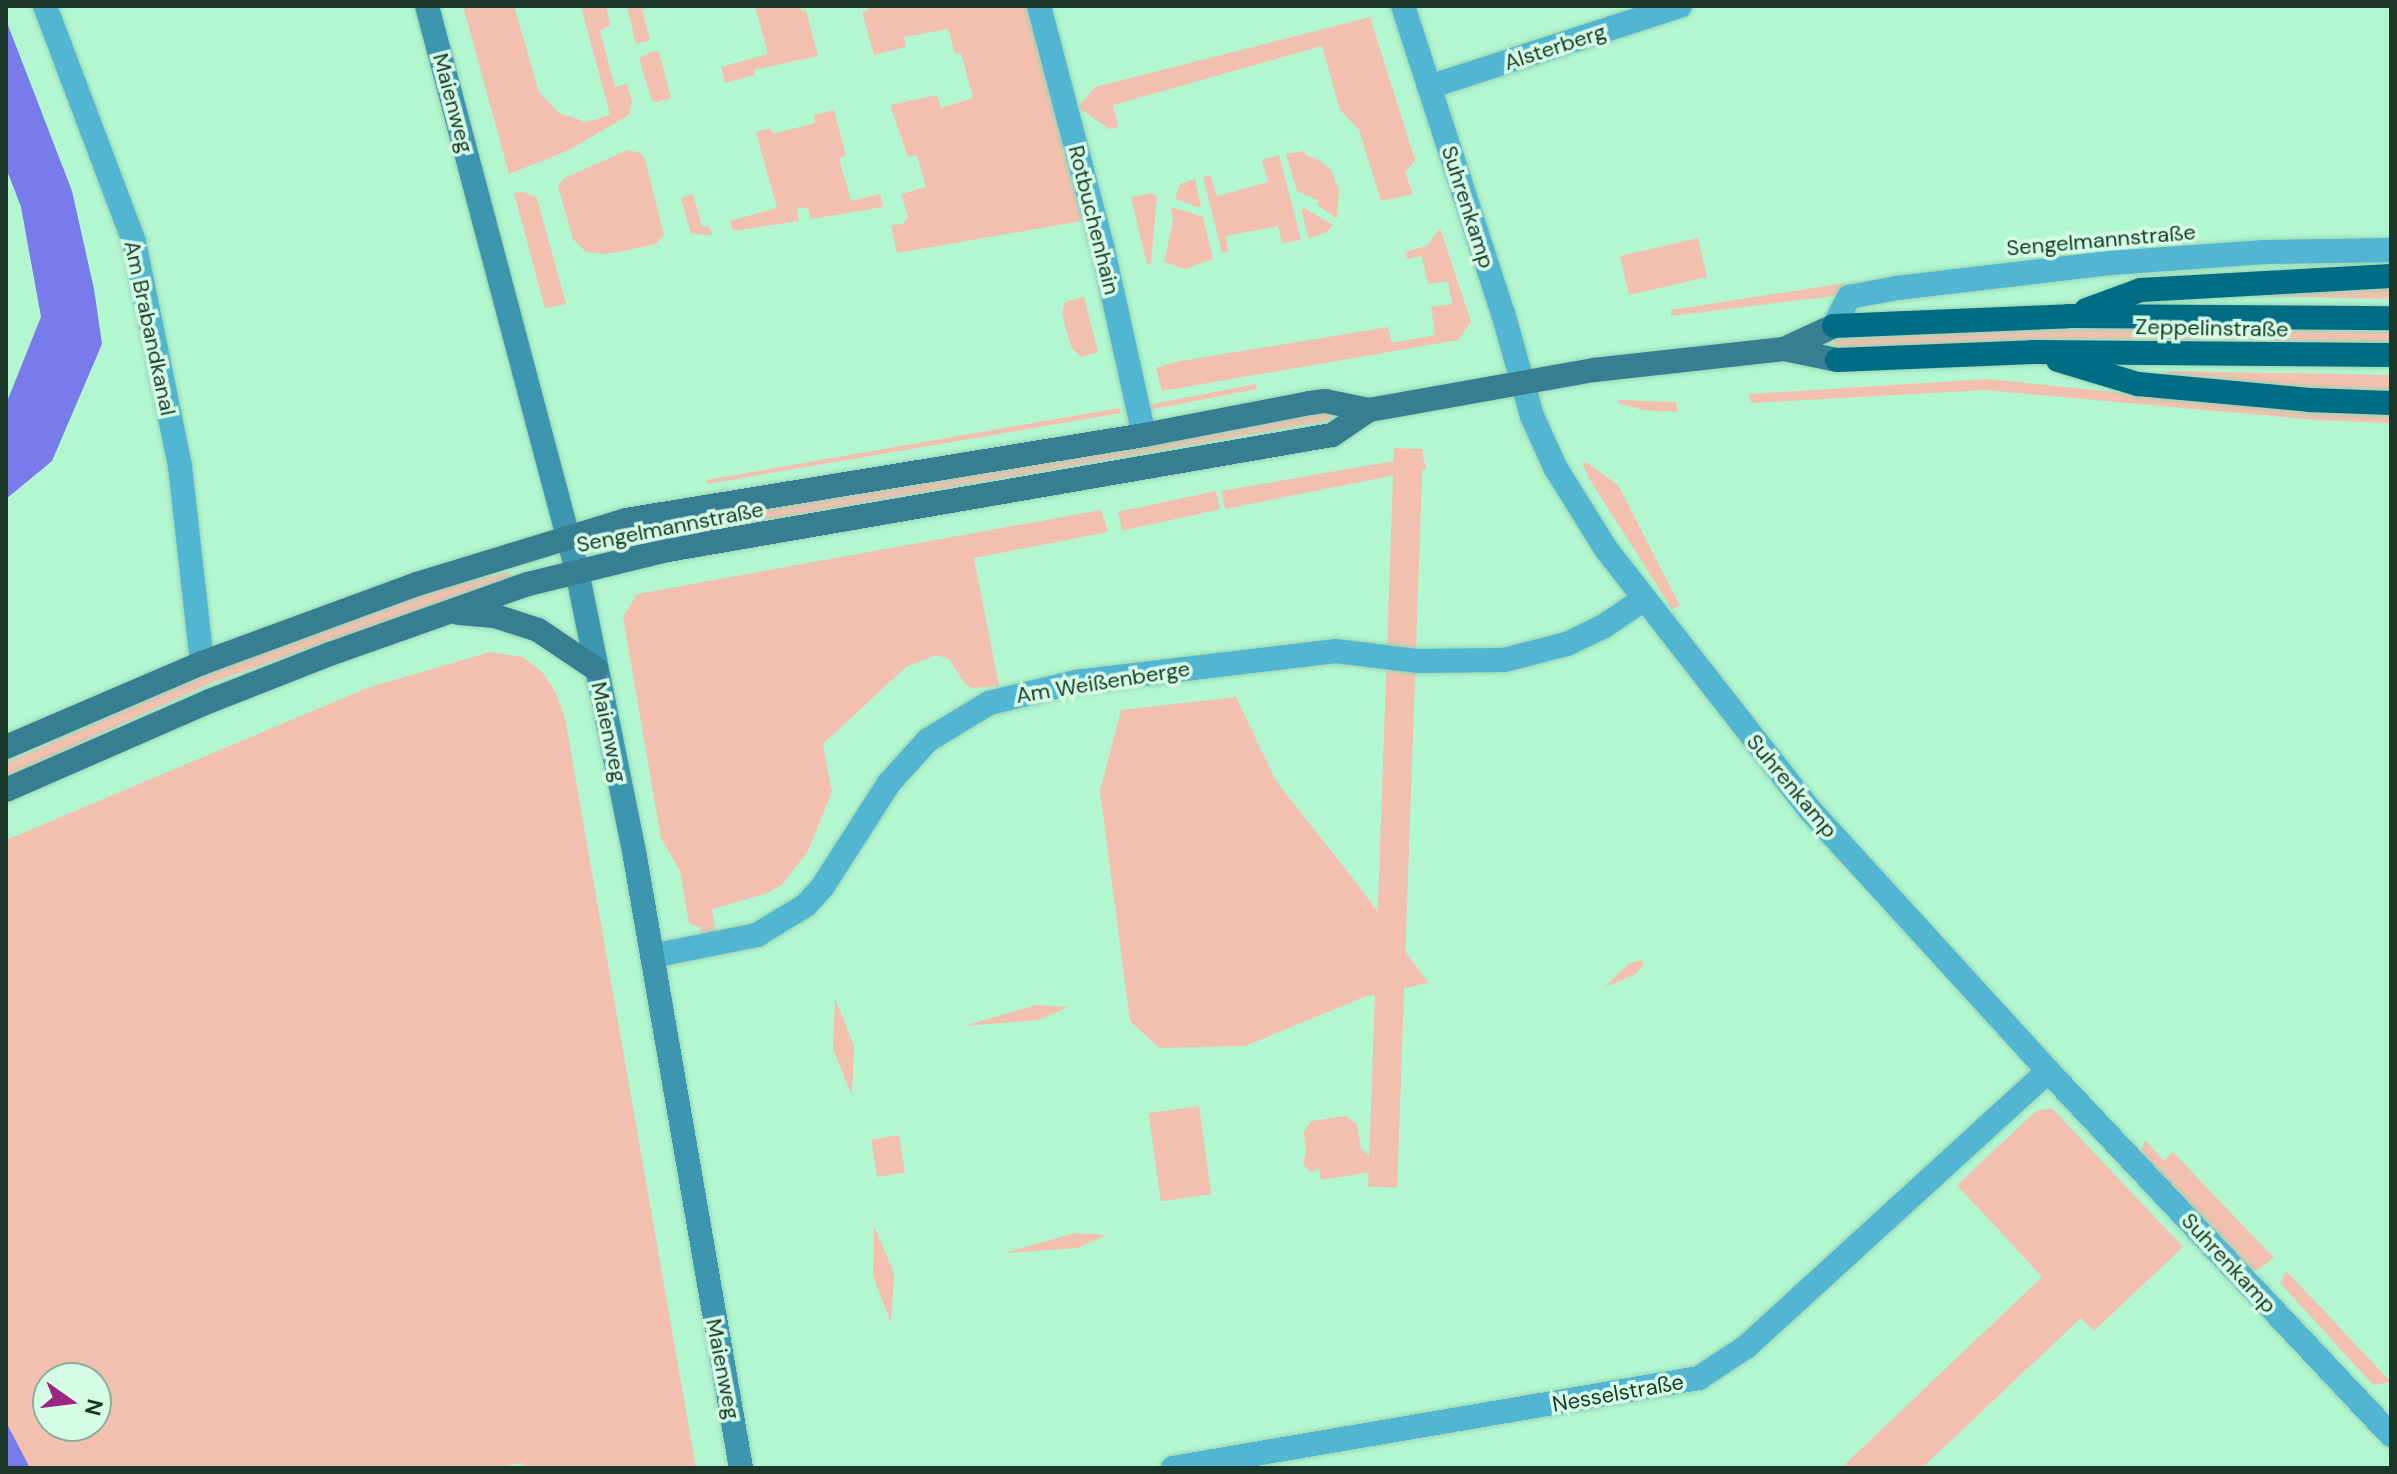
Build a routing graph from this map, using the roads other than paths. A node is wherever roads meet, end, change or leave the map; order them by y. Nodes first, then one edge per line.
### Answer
1 (45, 6) edge
2 (427, 6) edge
3 (1039, 6) edge
4 (1403, 6) edge
5 (1680, 6) edge
6 (1429, 87) junction
7 (2391, 250) edge
8 (2391, 276) edge
9 (2069, 316) junction
10 (2391, 318) edge
11 (1834, 326) junction
12 (1784, 349) junction
13 (2033, 352) junction
14 (2391, 355) edge
15 (1837, 360) joint
16 (1522, 383) junction
17 (2391, 403) edge
18 (1369, 410) junction
19 (1144, 435) junction
20 (569, 537) junction
21 (577, 571) junction
22 (1644, 599) junction
23 (449, 613) junction
24 (202, 663) junction
25 (596, 669) junction
26 (6, 747) edge
27 (6, 790) edge
28 (652, 956) junction
29 (2048, 1071) junction
30 (2391, 1435) edge
31 (741, 1468) edge
32 (1173, 1468) edge

1 - 24 street, Am Brabandkanal
2 - 20 street, Maienweg
3 - 19 street, Rotbuchenhain
4 - 6 street, Suhrenkamp
5 - 6 street, Alsterberg
6 - 16 street, Suhrenkamp
7 - 11 street, Sengelmannstraße
8 - 9 highway
9 - 10 highway, Zeppelinstraße
9 - 11 highway, Sengelmannstraße
11 - 12 main road, Sengelmannstraße
12 - 15 main road, Sengelmannstraße
12 - 16 main road, Sengelmannstraße
13 - 14 highway, Zeppelinstraße
13 - 15 highway, Sengelmannstraße
13 - 17 highway
16 - 18 main road, Sengelmannstraße
16 - 22 street, Suhrenkamp
18 - 19 main road, Sengelmannstraße
18 - 21 main road, Sengelmannstraße
19 - 20 main road, Sengelmannstraße
20 - 21 street, Maienweg
20 - 24 main road, Sengelmannstraße
21 - 23 main road, Sengelmannstraße
21 - 25 street, Maienweg
22 - 28 street, Am Weißenberge
22 - 29 street, Suhrenkamp
23 - 25 main road
23 - 27 main road, Sengelmannstraße
24 - 26 main road, Sengelmannstraße
25 - 28 street, Maienweg
28 - 31 street, Maienweg
29 - 30 street, Suhrenkamp
29 - 32 street, Nesselstraße

